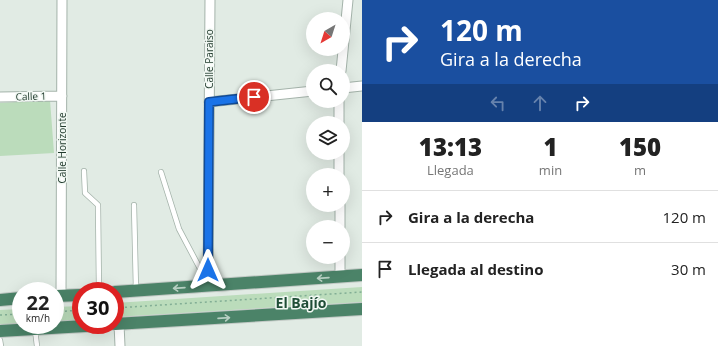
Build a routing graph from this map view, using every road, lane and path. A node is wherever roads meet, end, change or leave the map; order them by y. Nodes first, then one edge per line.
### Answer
1 (62, 0) edge
2 (210, 0) edge
3 (348, 0) edge
4 (342, 64) edge
5 (362, 86) edge
6 (350, 87) edge
7 (306, 92) edge
8 (62, 96) junction
9 (0, 97) edge
10 (209, 102) junction
11 (84, 171) dead end
12 (161, 172) dead end
13 (134, 205) dead end
14 (340, 264) edge
15 (362, 275) edge
16 (340, 277) junction
17 (58, 282) edge
18 (99, 282) edge
19 (208, 286) junction
20 (136, 290) junction
21 (124, 291) edge
22 (362, 292) edge
23 (12, 299) edge
24 (0, 300) edge
25 (124, 307) edge
26 (362, 309) edge
27 (12, 314) edge
28 (0, 315) edge
29 (124, 324) edge
30 (12, 330) edge
31 (0, 331) edge
32 (35, 334) edge
33 (118, 334) edge
34 (0, 340) edge
35 (1, 346) edge
36 (36, 346) edge
37 (120, 346) edge

1 - 8 street, Calle Horizonte
2 - 10 street, Calle Paraiso
3 - 4 street
5 - 6 street
7 - 10 street
8 - 9 street, Calle 1
8 - 17 street, Calle Horizonte
10 - 19 street, Calle Paraiso
11 - 18 lane
12 - 19 lane
13 - 20 lane
14 - 16 street
15 - 16 highway
16 -> 19 highway
19 -> 20 highway
20 - 21 highway
22 - 25 path
23 - 24 highway
29 -> 26 highway
27 - 28 path
30 - 31 highway
32 - 36 lane
33 - 37 street
34 - 35 lane

